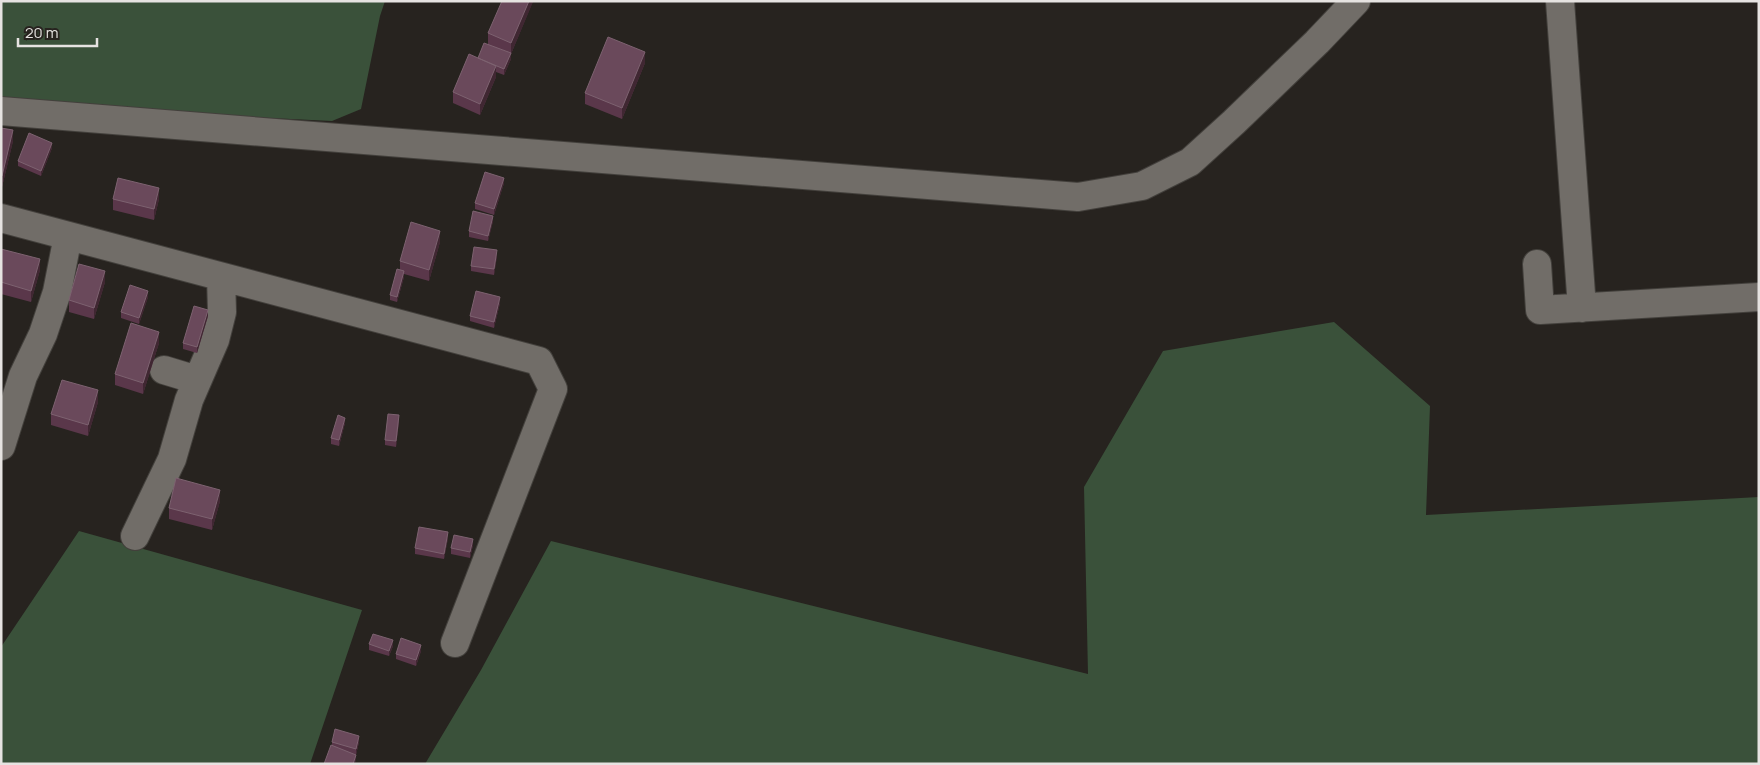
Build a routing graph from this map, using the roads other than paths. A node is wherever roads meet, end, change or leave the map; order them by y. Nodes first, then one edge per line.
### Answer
1 (1356, 1) edge
2 (1560, 1) edge
3 (1, 111) edge
4 (1, 218) edge
5 (68, 236) junction
6 (1537, 264) dead end
7 (221, 277) junction
8 (1759, 297) edge
9 (1582, 308) junction
10 (164, 370) dead end
11 (197, 380) junction
12 (1, 446) edge
13 (135, 536) dead end
14 (455, 643) dead end

1 - 3 street
2 - 9 street
4 - 5 street
5 - 7 street
5 - 12 street
6 - 9 street
7 - 11 street
7 - 14 street
8 - 9 street
10 - 11 street
11 - 13 street

